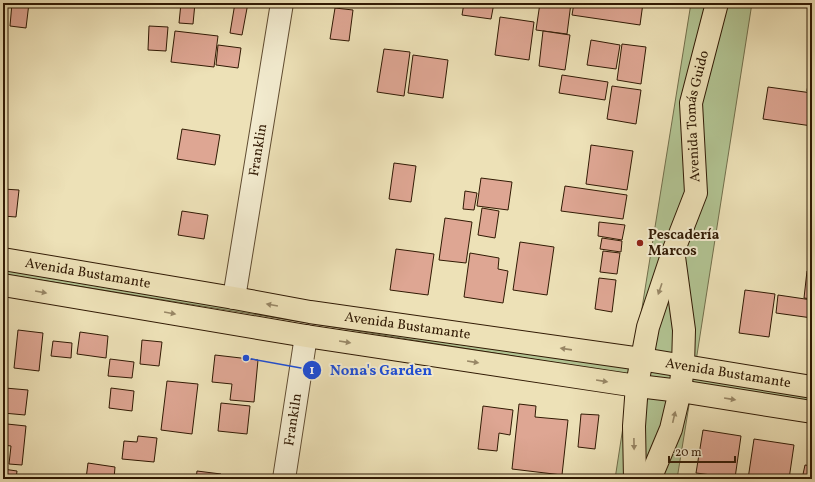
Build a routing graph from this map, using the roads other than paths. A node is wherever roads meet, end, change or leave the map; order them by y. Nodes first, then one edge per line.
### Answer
1 (282, 3) edge
2 (717, 3) edge
3 (673, 252) junction
4 (3, 259) edge
5 (3, 285) edge
6 (234, 298) junction
7 (306, 336) junction
8 (642, 360) junction
9 (683, 366) junction
10 (637, 385) junction
11 (812, 387) edge
12 (680, 391) junction
13 (812, 412) edge
14 (284, 479) edge
15 (635, 479) edge
16 (650, 479) edge

1 - 6 street, Franklin
2 - 3 main road, Avenida Tomás Guido
3 -> 8 main road, Avenida Tomás Guido
3 - 9 main road, Avenida Tomás Guido
4 - 6 main road, Avenida Bustamante
5 -> 7 main road, Avenida Bustamante
8 -> 6 main road, Avenida Bustamante
7 -> 10 main road, Avenida Bustamante
7 - 14 street, Frankiln
8 - 9 main road, Avenida Bustamante
8 - 10 main road, Avenida Tomás Guido
9 - 11 main road, Avenida Bustamante
9 - 12 main road, Avenida Tomás Guido
10 - 12 main road, Avenida Bustamante
10 -> 15 main road, Avenida Tomás Guido
12 -> 13 main road, Avenida Bustamante
16 -> 12 main road, Avenida Tomás Guido

